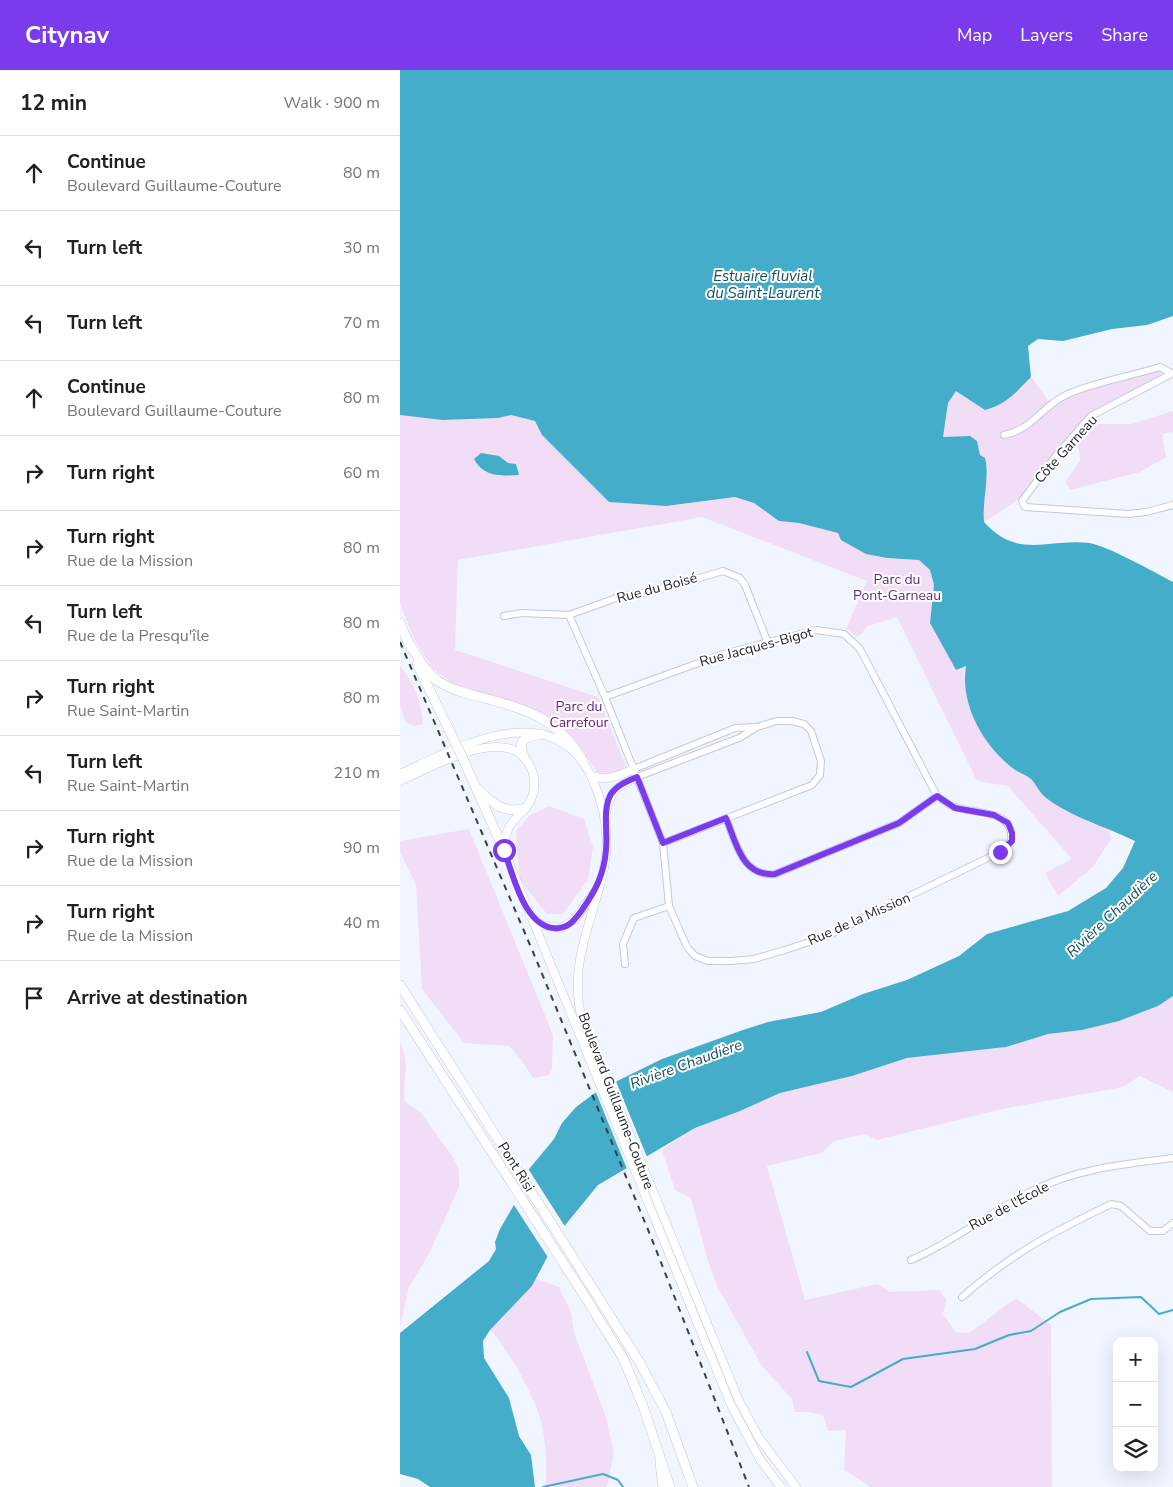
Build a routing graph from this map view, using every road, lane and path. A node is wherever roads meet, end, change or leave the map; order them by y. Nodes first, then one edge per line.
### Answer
1 (1172, 373) edge
2 (1004, 435) dead end
3 (1173, 505) edge
4 (569, 615) junction
5 (504, 616) dead end
6 (400, 623) edge
7 (408, 641) junction
8 (768, 643) junction
9 (605, 697) junction
10 (541, 734) junction
11 (524, 756) junction
12 (583, 761) junction
13 (635, 773) junction
14 (400, 774) edge
15 (592, 776) junction
16 (400, 781) edge
17 (475, 786) junction
18 (937, 796) junction
19 (525, 808) junction
20 (606, 812) junction
21 (726, 818) junction
22 (663, 843) junction
23 (504, 850) junction
24 (599, 885) junction
25 (669, 906) junction
26 (530, 915) junction
27 (625, 964) dead end
28 (400, 986) edge
29 (400, 1010) edge
30 (1173, 1158) edge
31 (656, 1214) junction
32 (1173, 1223) edge
33 (911, 1260) dead end
34 (962, 1297) dead end
35 (659, 1456) junction
36 (663, 1487) edge
37 (670, 1487) edge
38 (693, 1487) edge
39 (781, 1487) edge
40 (796, 1487) edge

1 - 2 street
1 - 3 street, Côte Garneau
4 - 5 street, Rue du Boisé
4 - 8 street, Rue du Boisé
4 - 9 street, Rue de la Mission
6 - 7 highway, Boulevard Guillaume-Couture
7 - 12 highway, Boulevard Guillaume-Couture
7 - 17 highway, Boulevard Guillaume-Couture, bridge
8 - 9 street, Rue Jacques-Bigot
8 - 18 street, Rue Jacques-Bigot
9 - 13 street, Rue de la Mission
10 - 11 highway
10 - 12 main road
10 - 14 main road
11 - 16 main road
11 - 19 main road
12 - 15 main road, Boulevard Guillaume-Couture
13 - 15 main road
13 - 20 main road
13 - 21 street
13 - 22 street, Rue de la Mission
15 - 20 main road, Boulevard Guillaume-Couture
17 - 19 highway
17 - 23 highway, Boulevard Guillaume-Couture
18 - 21 street
18 - 25 street, Rue de la Mission
19 - 23 main road
20 - 24 main road, Boulevard Guillaume-Couture
21 - 22 street
22 - 25 street, Rue de la Mission
23 - 26 main road, Boulevard Guillaume-Couture
24 - 26 main road
24 - 31 main road, Boulevard Guillaume-Couture
25 - 27 street
26 - 31 main road, Boulevard Guillaume-Couture
28 - 38 highway, Pont Risi
29 - 35 highway, Pont Risi
30 - 33 street, Rue de l'École
31 - 39 main road, Boulevard Guillaume-Couture
31 - 40 main road, Boulevard Guillaume-Couture
32 - 34 street
35 - 36 highway
35 - 37 highway

